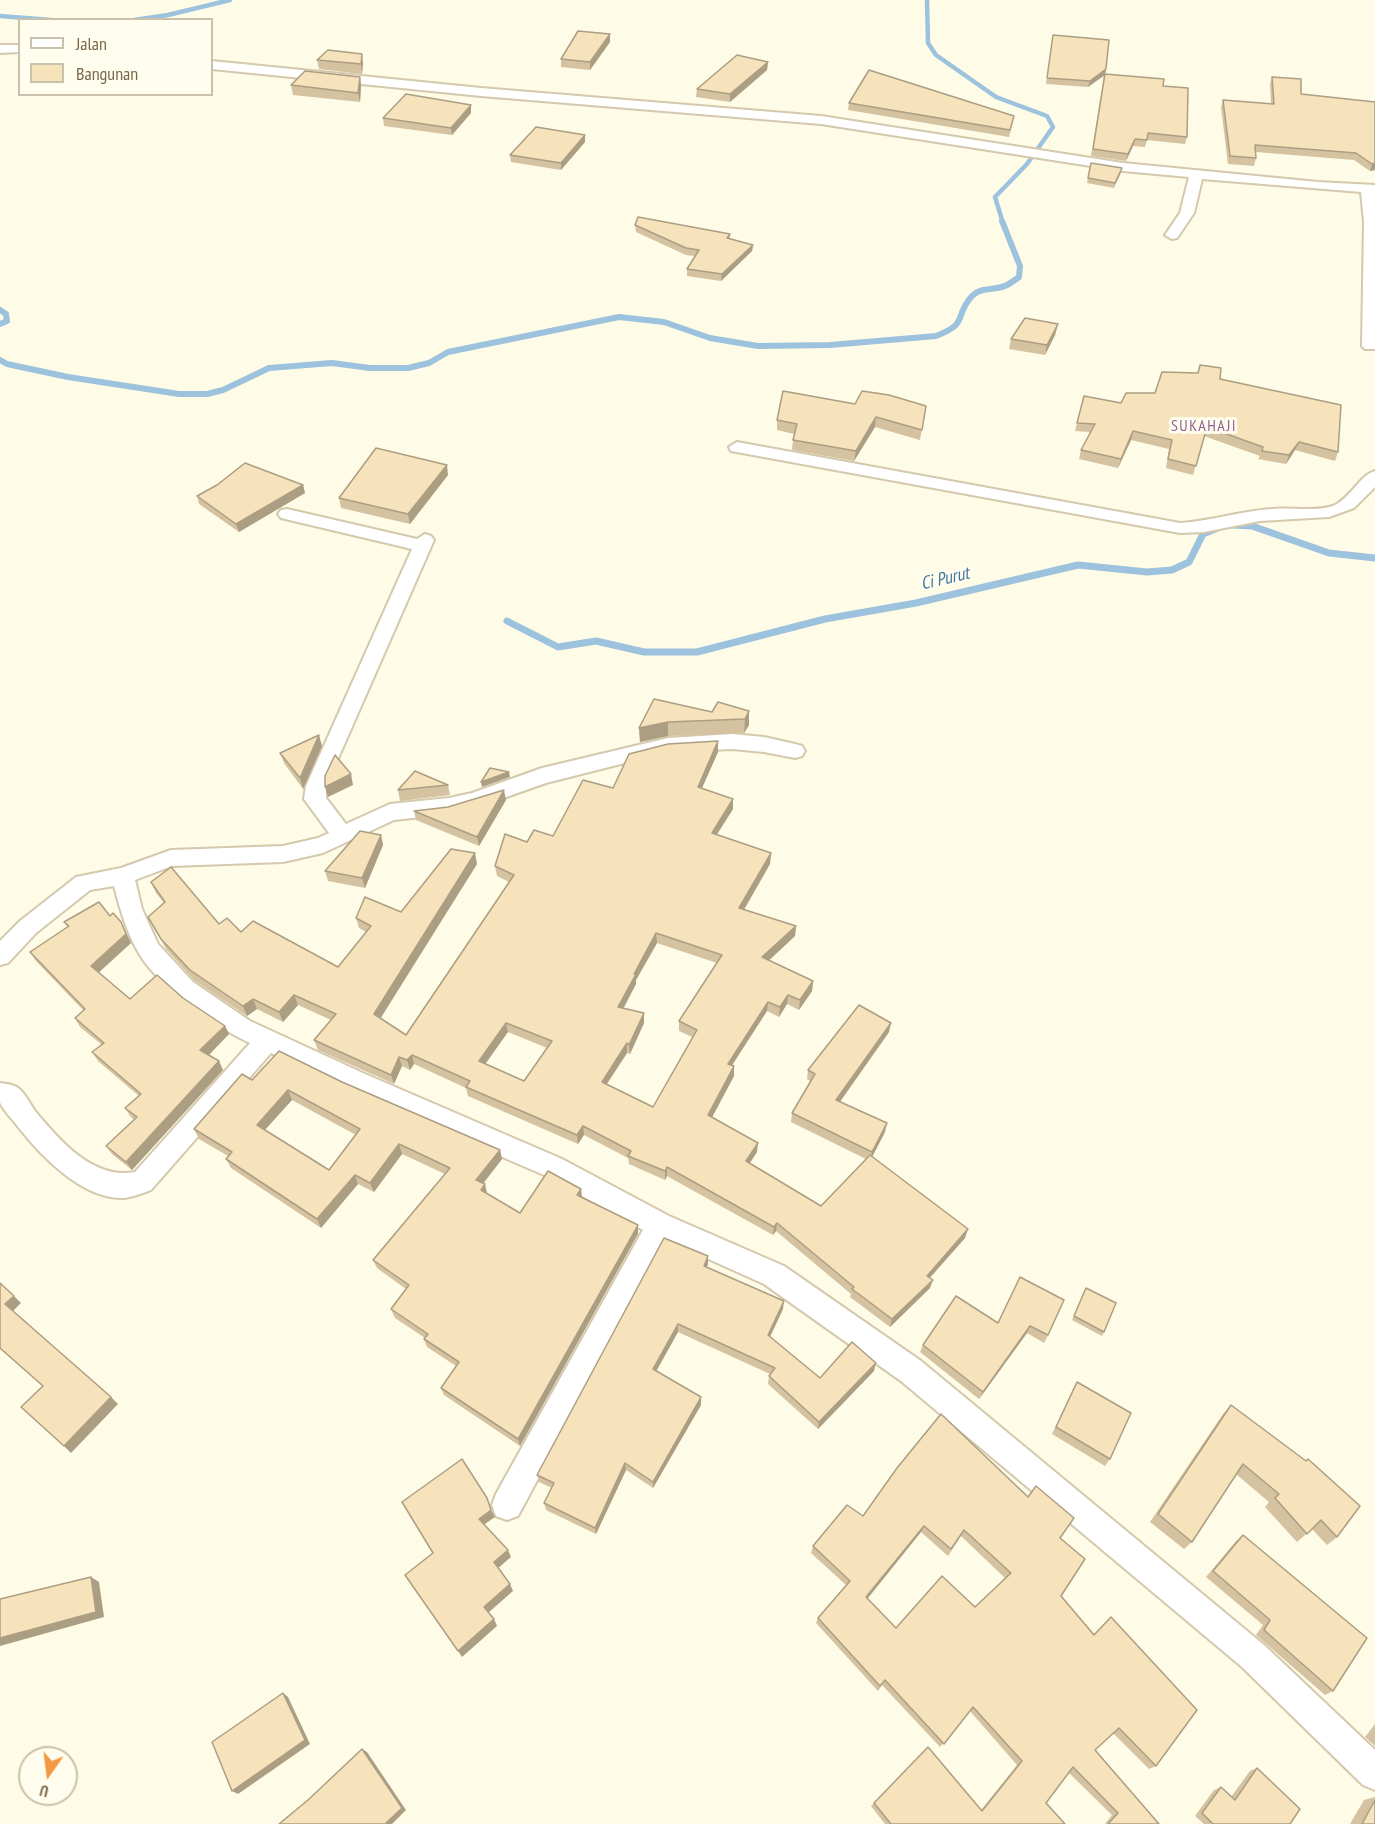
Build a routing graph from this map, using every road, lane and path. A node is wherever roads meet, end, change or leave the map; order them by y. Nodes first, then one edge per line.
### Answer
1 (18, 48) edge
2 (0, 49) edge
3 (213, 64) edge
4 (1197, 175) junction
5 (1371, 189) edge
6 (1172, 235) dead end
7 (1370, 346) dead end
8 (737, 447) dead end
9 (1375, 476) edge
10 (287, 514) dead end
11 (795, 751) dead end
12 (343, 836) junction
13 (123, 876) junction
14 (0, 956) edge
15 (268, 1040) junction
16 (0, 1094) edge
17 (660, 1226) junction
18 (507, 1505) dead end
19 (1375, 1773) edge

1 - 2 street
3 - 4 street
4 - 5 street
4 - 6 street
5 - 7 street
8 - 9 street
10 - 12 street
11 - 12 street
12 - 13 street
13 - 14 street
13 - 15 street
15 - 16 street
15 - 17 street
17 - 18 street
17 - 19 street

